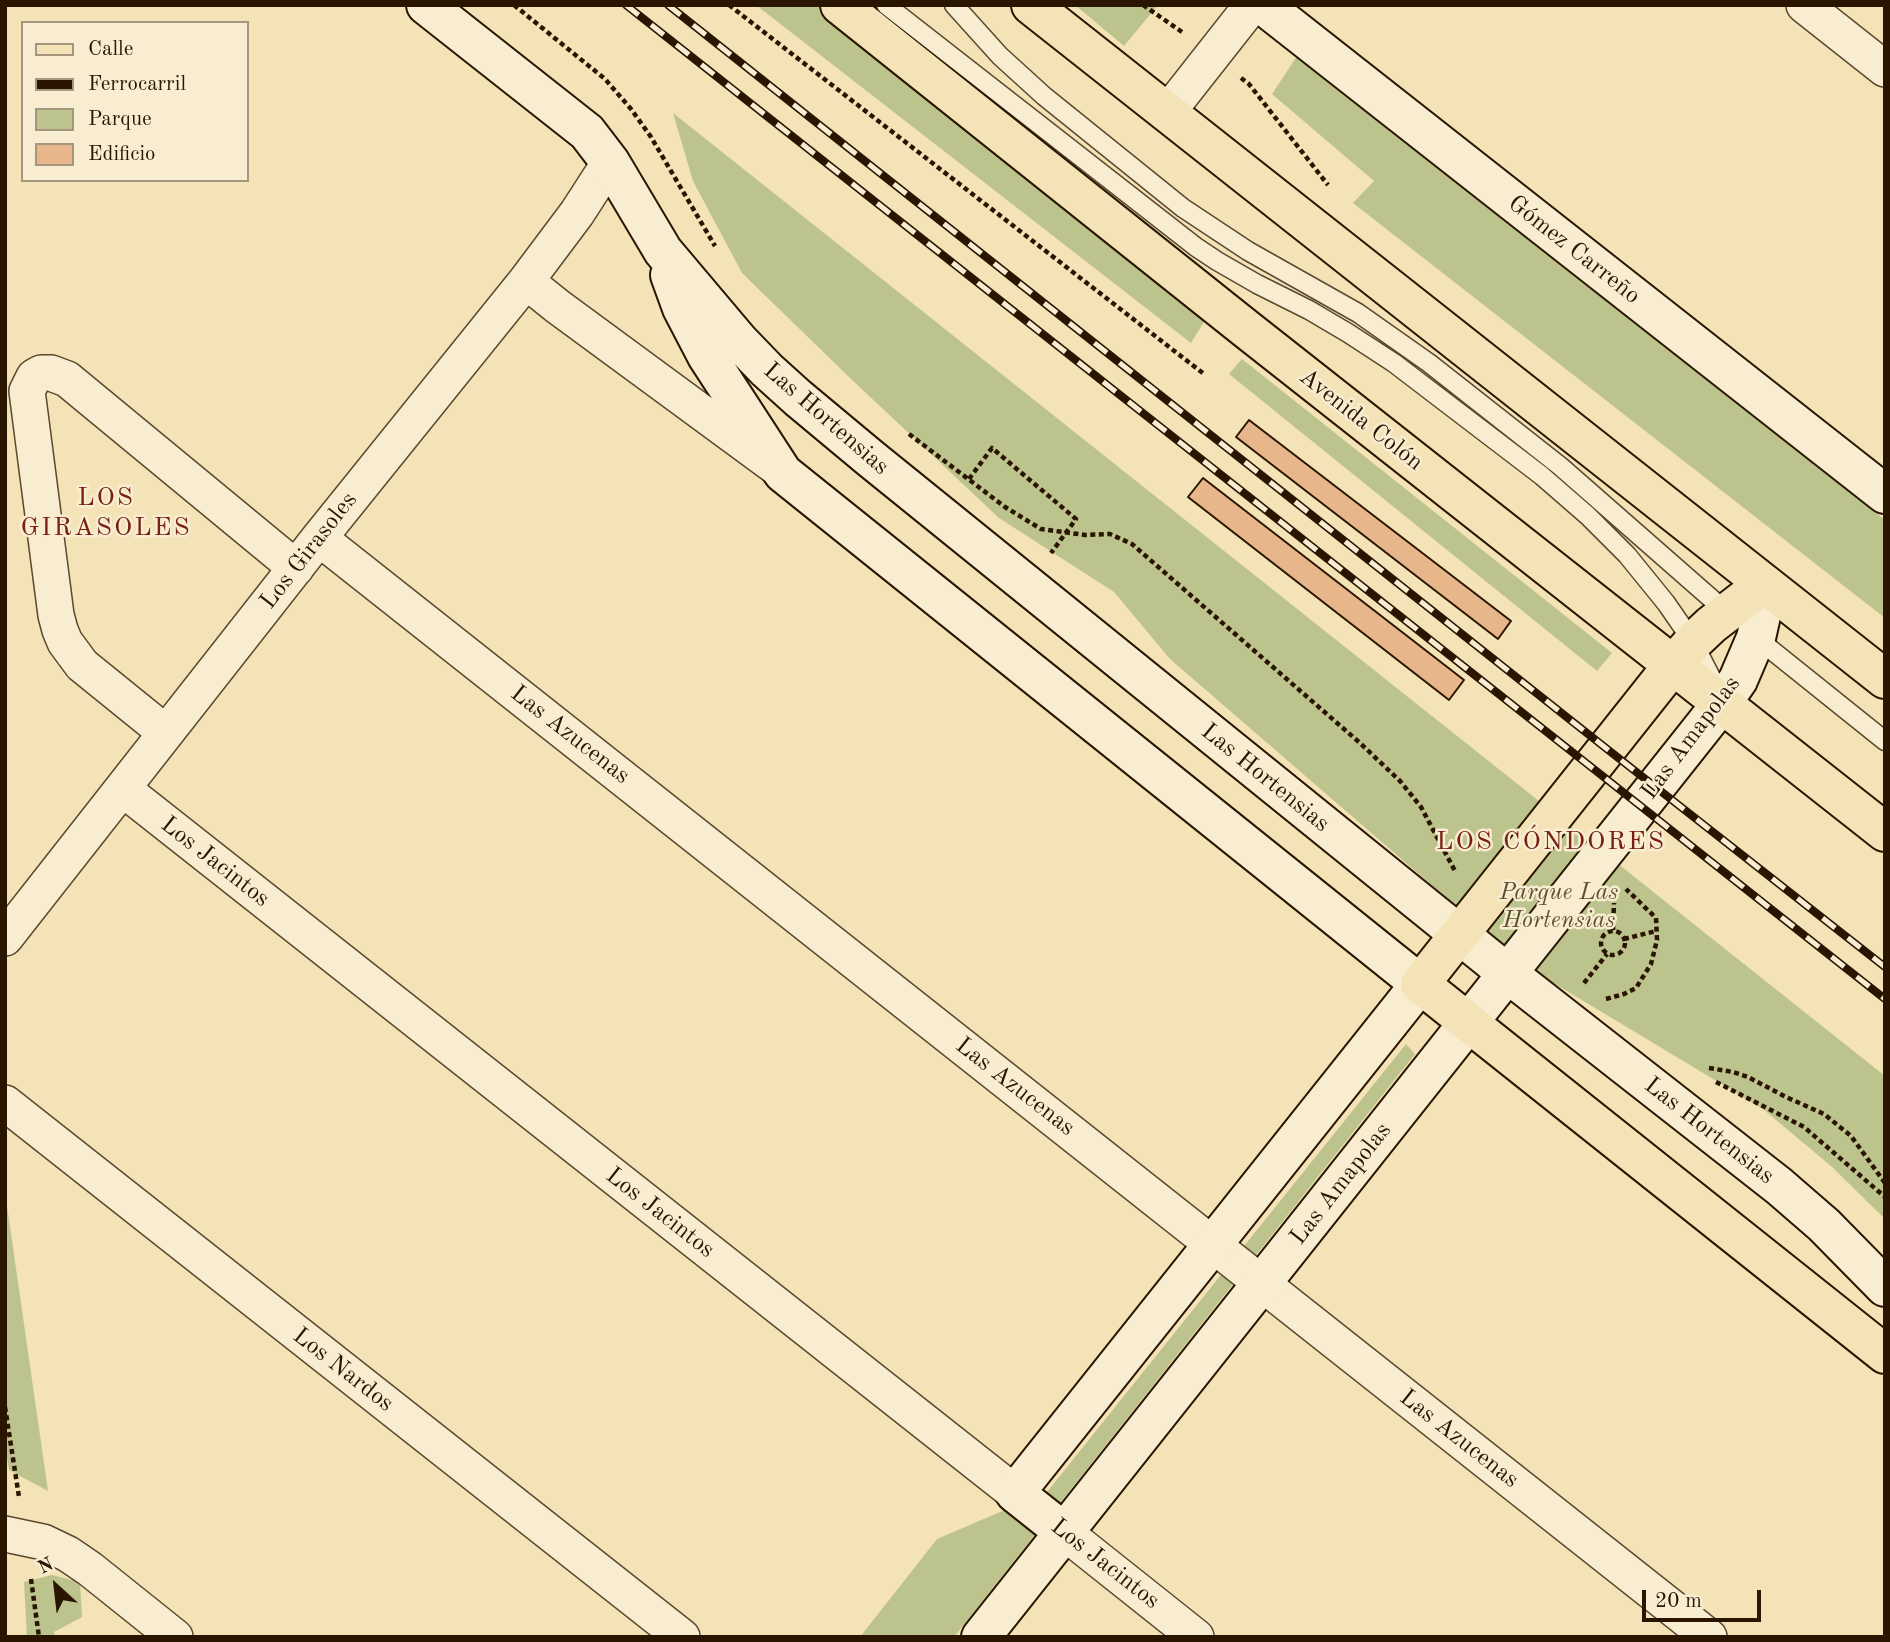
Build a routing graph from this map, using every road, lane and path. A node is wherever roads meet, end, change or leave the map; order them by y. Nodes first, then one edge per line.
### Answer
1 (426, 5) edge
2 (514, 5) edge
3 (729, 5) edge
4 (840, 5) edge
5 (886, 5) edge
6 (954, 5) edge
7 (1031, 5) edge
8 (1252, 5) edge
9 (1263, 5) edge
10 (1804, 5) edge
11 (1885, 69) edge
12 (1167, 113) junction
13 (610, 162) junction
14 (663, 250) junction
15 (718, 252) dead end
16 (526, 281) junction
17 (1205, 374) dead end
18 (908, 433) dead end
19 (783, 473) junction
20 (1885, 494) edge
21 (319, 538) junction
22 (296, 568) junction
23 (1764, 584) junction
24 (1727, 612) junction
25 (1756, 638) junction
26 (1683, 654) junction
27 (1885, 679) edge
28 (1721, 703) junction
29 (166, 733) junction
30 (1885, 741) edge
31 (123, 789) junction
32 (1885, 832) edge
33 (1593, 865) junction
34 (1470, 923) junction
35 (1656, 931) junction
36 (5, 938) edge
37 (1625, 939) junction
38 (1507, 973) junction
39 (1420, 984) junction
40 (1603, 1000) dead end
41 (1469, 1023) junction
42 (1709, 1068) dead end
43 (1709, 1079) dead end
44 (5, 1103) edge
45 (1885, 1183) edge
46 (1885, 1197) edge
47 (1213, 1243) junction
48 (1262, 1283) junction
49 (1885, 1287) edge
50 (1885, 1354) edge
51 (1015, 1493) junction
52 (1064, 1532) junction
53 (5, 1534) edge
54 (175, 1637) edge
55 (682, 1637) edge
56 (981, 1637) edge
57 (1196, 1637) edge
58 (1709, 1637) edge

1 - 13 street, Las Hortensias
2 - 15 path
3 - 17 path
4 - 26 main road, Avenida Colón
5 - 26 lane
6 - 24 lane
7 - 12 main road
8 - 12 street
9 - 20 street, Gómez Carreño
10 - 11 street
12 - 23 main road
13 - 14 street, Las Hortensias
13 - 16 street, Los Girasoles
14 - 19 street, Las Hortensias
14 - 34 street, Las Hortensias
16 - 19 street, Las Hortensias
16 - 21 street, Los Girasoles
18 - 34 path
19 - 39 street, Las Hortensias
21 - 22 street, Los Girasoles
21 - 47 street, Las Azucenas
22 - 29 street, Los Girasoles
22 - 29 street
23 - 24 main road
23 - 25 street, Las Amapolas
23 - 27 main road
24 - 25 lane
24 - 26 main road
25 - 28 street, Las Amapolas
25 - 30 lane
26 - 28 main road, Avenida Colón
26 - 34 main road
28 - 32 main road, Avenida Colón
28 - 33 street, Las Amapolas
29 - 31 street, Los Girasoles
31 - 36 street, Los Girasoles
31 - 51 street, Los Jacintos
33 - 35 path
33 - 38 street, Las Amapolas
34 - 38 street, Las Hortensias
34 - 39 main road
35 - 37 path
35 - 40 path
37 - 37 path
38 - 41 street, Las Amapolas
38 - 49 street, Las Hortensias
39 - 41 main road, Las Hortensias
39 - 47 street
41 - 48 street, Las Amapolas
41 - 50 main road, Las Hortensias
42 - 45 path
43 - 46 path
44 - 55 street, Los Nardos
47 - 48 street, Las Azucenas
47 - 51 street
48 - 52 street, Las Amapolas
48 - 58 street, Las Azucenas
51 - 52 street, Los Jacintos
52 - 56 street, Las Amapolas
52 - 57 street, Los Jacintos
53 - 54 street

